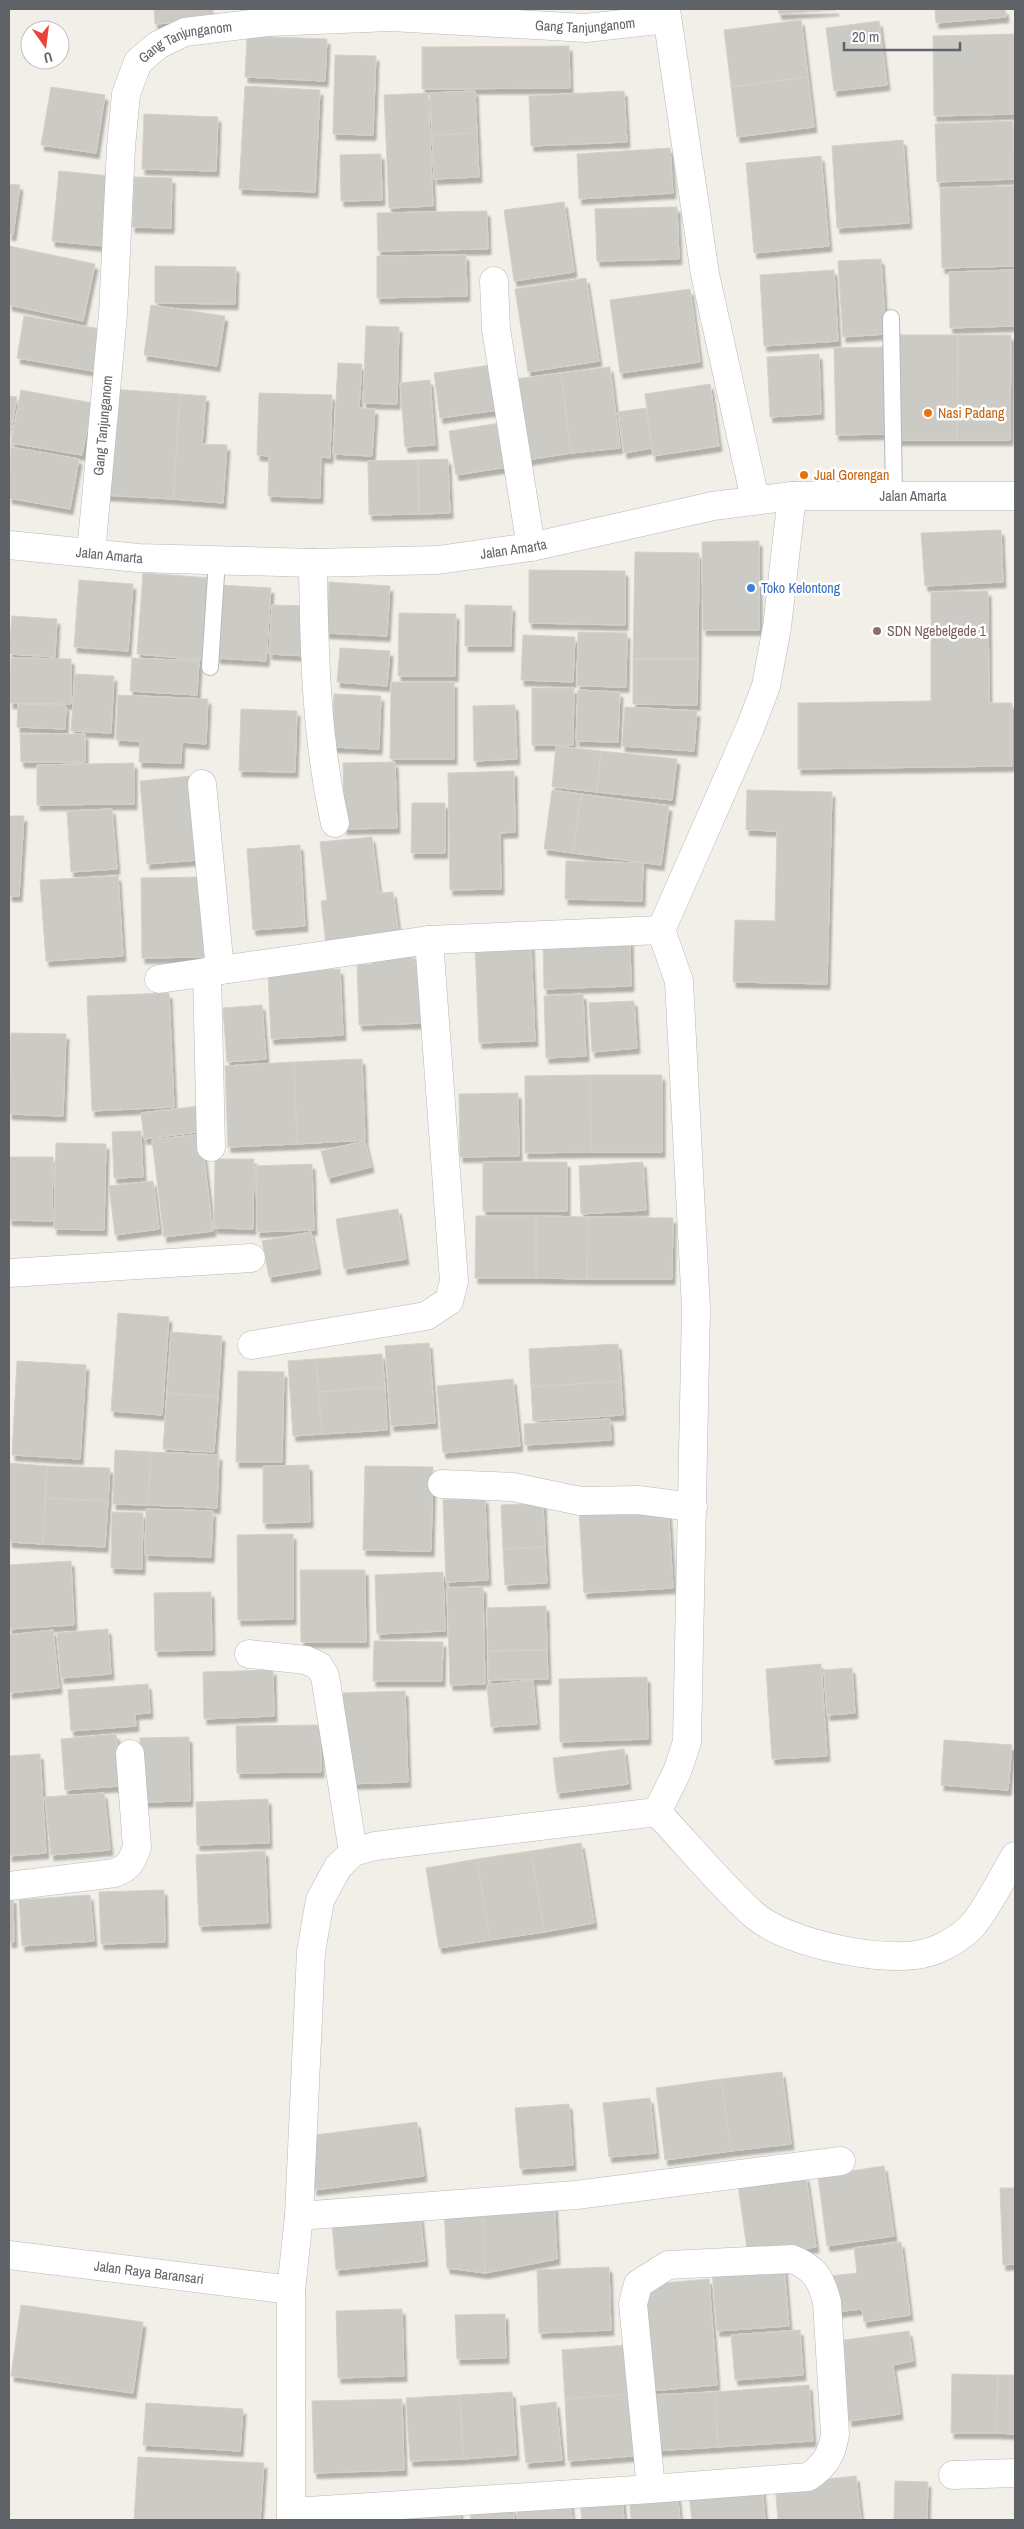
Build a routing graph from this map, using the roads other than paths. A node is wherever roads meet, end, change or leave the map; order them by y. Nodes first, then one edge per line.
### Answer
1 (390, 13) edge
2 (666, 14) edge
3 (494, 281) dead end
4 (891, 318) dead end
5 (894, 495) junction
6 (792, 496) junction
7 (1015, 496) edge
8 (755, 499) junction
9 (9, 545) edge
10 (531, 547) junction
11 (91, 553) junction
12 (217, 560) junction
13 (313, 563) junction
14 (210, 666) dead end
15 (202, 784) dead end
16 (334, 823) dead end
17 (661, 930) junction
18 (429, 940) junction
19 (213, 971) junction
20 (159, 979) dead end
21 (211, 1146) dead end
22 (252, 1258) dead end
23 (9, 1273) edge
24 (252, 1345) dead end
25 (442, 1484) dead end
26 (693, 1507) junction
27 (249, 1654) dead end
28 (130, 1754) dead end
29 (657, 1812) junction
30 (352, 1852) junction
31 (1015, 1856) edge
32 (9, 1886) edge
33 (841, 2161) dead end
34 (299, 2216) junction
35 (9, 2255) edge
36 (291, 2290) junction
37 (1015, 2473) edge
38 (953, 2475) dead end
39 (652, 2489) junction
40 (291, 2516) edge

1 - 2 street, Gang Tanjunganom
1 - 11 street, Gang Tanjunganom
2 - 8 street
3 - 10 street
4 - 5 lane
5 - 6 street, Jalan Amarta
5 - 7 street, Jalan Amarta
6 - 8 street, Jalan Amarta
6 - 17 street
8 - 10 street, Jalan Amarta
9 - 11 street, Jalan Amarta
10 - 13 street, Jalan Amarta
11 - 12 street, Jalan Amarta
12 - 13 street, Jalan Amarta
12 - 14 lane
13 - 16 street
15 - 19 street
17 - 18 street
17 - 26 street
18 - 19 street
18 - 24 street
19 - 20 street
19 - 21 street
22 - 23 street
25 - 26 street
26 - 29 street
27 - 30 street
28 - 32 street
29 - 30 street
29 - 31 street
30 - 34 street
33 - 34 street
34 - 36 street
35 - 36 street, Jalan Raya Baransari
36 - 40 street
37 - 38 street
39 - 39 street
39 - 40 street

